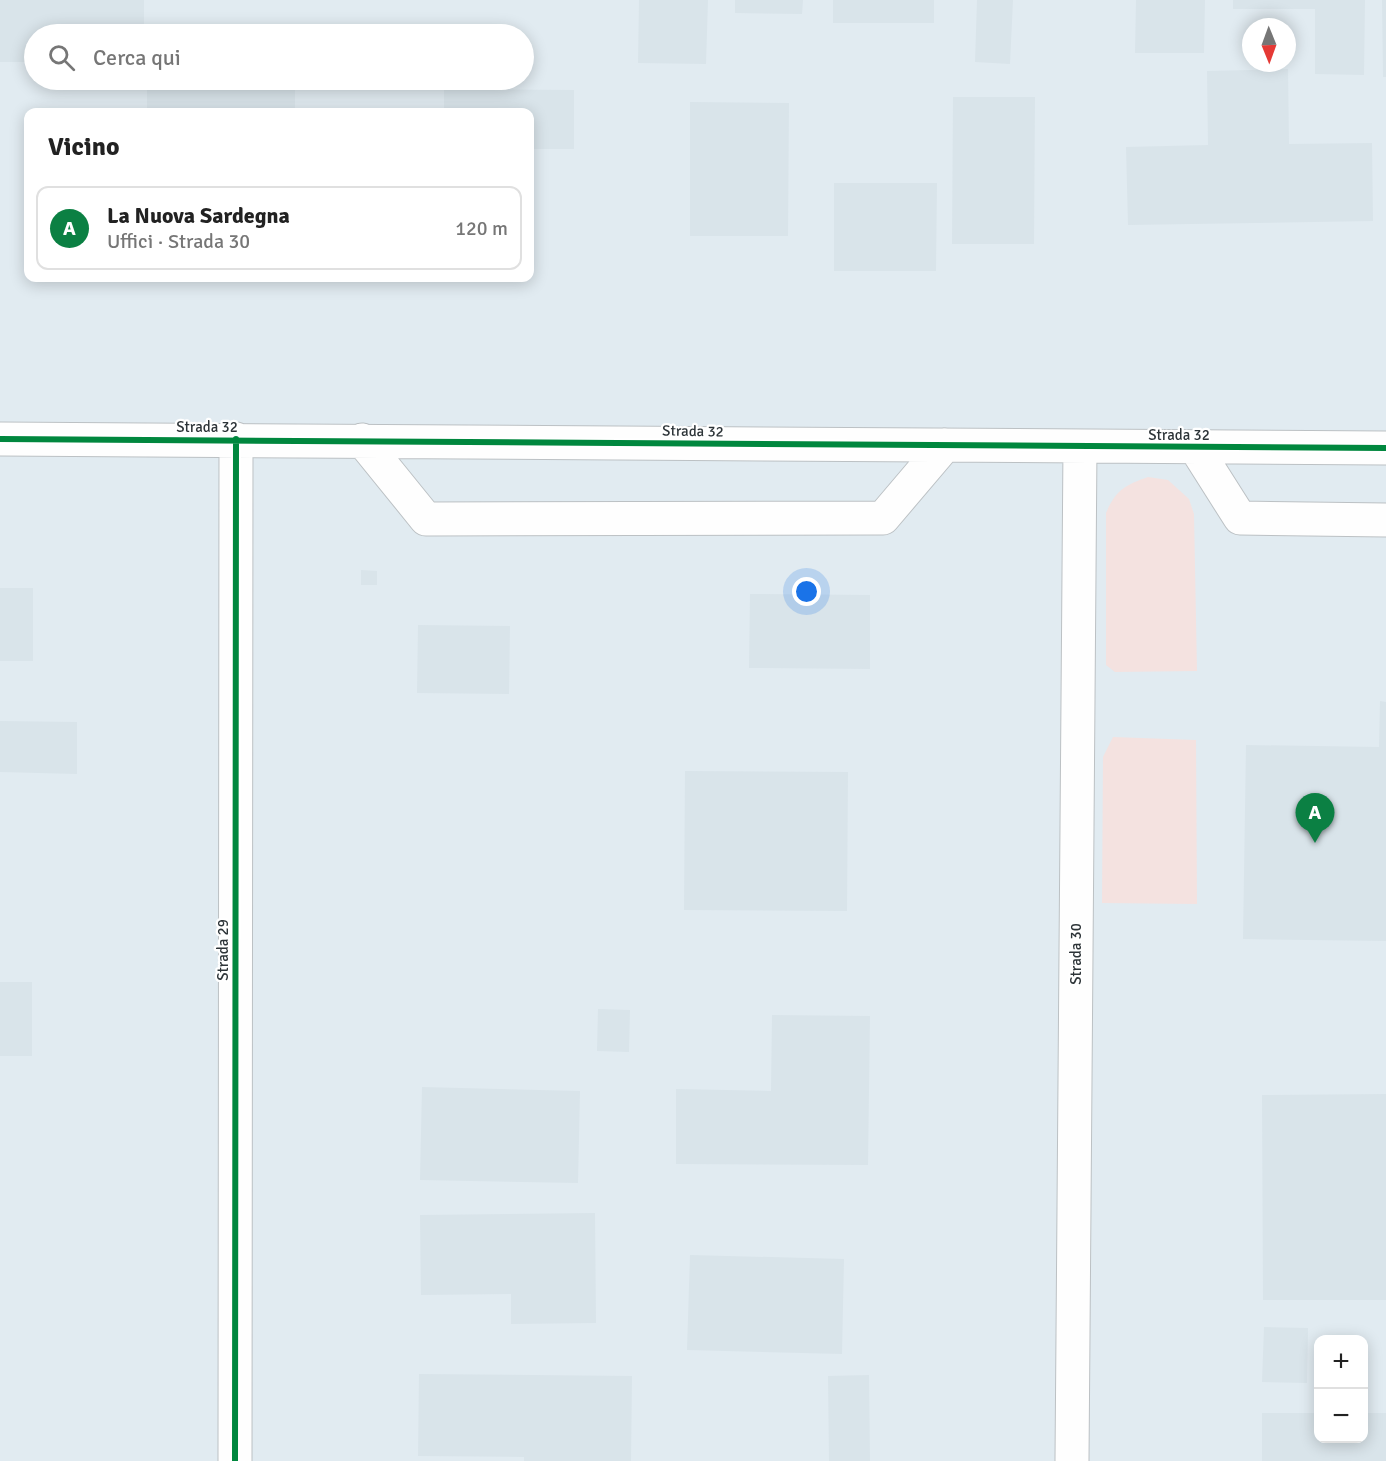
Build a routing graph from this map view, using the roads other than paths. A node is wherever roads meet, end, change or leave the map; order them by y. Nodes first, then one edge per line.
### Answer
1 (0, 438) edge
2 (236, 439) junction
3 (362, 440) junction
4 (945, 445) junction
5 (1080, 446) junction
6 (1195, 447) junction
7 (1386, 448) edge
8 (1386, 520) edge
9 (235, 1461) edge
10 (1072, 1461) edge

1 - 2 street, Strada 32
2 - 3 street, Strada 32
2 - 9 street, Strada 29
3 - 4 street, Strada 32
3 - 4 street
4 - 5 street, Strada 32
5 - 6 street, Strada 32
5 - 10 street, Strada 30
6 - 7 street, Strada 32
6 - 8 street

